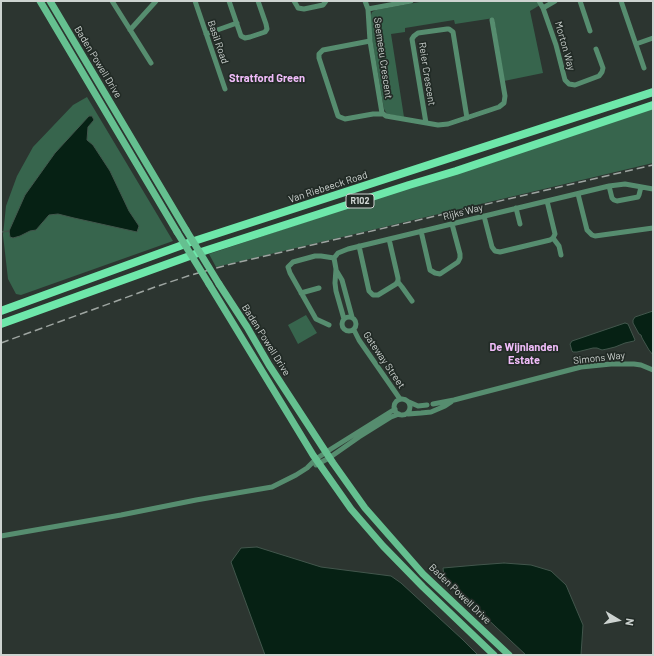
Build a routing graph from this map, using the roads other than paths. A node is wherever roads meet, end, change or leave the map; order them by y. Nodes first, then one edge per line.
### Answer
1 (40, 1) edge
2 (50, 1) edge
3 (112, 1) edge
4 (156, 1) edge
5 (195, 1) edge
6 (229, 1) edge
7 (258, 1) edge
8 (294, 1) edge
9 (326, 1) edge
10 (365, 1) edge
11 (411, 1) edge
12 (539, 1) edge
13 (555, 1) edge
14 (580, 1) edge
15 (621, 1) edge
16 (543, 8) junction
17 (368, 9) junction
18 (492, 20) dead end
19 (237, 24) junction
20 (130, 30) junction
21 (590, 31) dead end
22 (206, 34) junction
23 (653, 38) edge
24 (370, 41) junction
25 (636, 44) junction
26 (596, 49) dead end
27 (151, 63) dead end
28 (644, 68) dead end
29 (225, 89) dead end
30 (653, 92) edge
31 (653, 106) edge
32 (588, 113) junction
33 (383, 114) junction
34 (467, 118) junction
35 (426, 123) junction
36 (591, 126) junction
37 (442, 161) junction
38 (446, 174) junction
39 (609, 186) junction
40 (641, 187) junction
41 (653, 189) edge
42 (578, 194) junction
43 (548, 201) junction
44 (516, 208) junction
45 (484, 216) junction
46 (452, 224) junction
47 (514, 226) dead end
48 (653, 228) edge
49 (421, 231) junction
50 (553, 238) junction
51 (390, 239) junction
52 (359, 246) junction
53 (561, 255) dead end
54 (334, 258) junction
55 (336, 269) junction
56 (398, 282) junction
57 (319, 288) dead end
58 (301, 293) junction
59 (346, 297) junction
60 (338, 299) junction
61 (412, 301) dead end
62 (1, 311) edge
63 (352, 317) junction
64 (344, 319) junction
65 (1, 324) edge
66 (329, 325) dead end
67 (354, 330) junction
68 (653, 370) edge
69 (400, 399) junction
70 (454, 400) junction
71 (409, 402) junction
72 (394, 409) junction
73 (399, 414) junction
74 (408, 414) junction
75 (327, 455) junction
76 (318, 462) junction
77 (1, 536) edge
78 (494, 655) edge
79 (509, 655) edge

1 - 76 main road, Baden Powell Drive, bridge
2 - 75 main road, Baden Powell Drive, bridge
3 - 20 street
4 - 20 street
5 - 22 street, Basil Road
6 - 19 street
7 - 19 street
8 - 9 street
10 - 17 street, Seemeeu Crescent
11 - 17 street
12 - 16 street, Morton Way
13 - 16 street
14 - 21 street
15 - 25 street
16 - 26 street, Morton Way
17 - 24 street, Seemeeu Crescent
18 - 34 street, Seemeeu Crescent
19 - 22 street
20 - 27 street
22 - 29 street, Basil Road
23 - 25 street
24 - 33 street, Seemeeu Crescent
24 - 33 street
25 - 28 street
30 - 32 main road, Van Riebeeck Road / R102
31 - 36 main road, R102
32 - 36 main road
32 - 37 main road, Van Riebeeck Road / R102
33 - 35 street, Seemeeu Crescent
34 - 35 street, Seemeeu Crescent
34 - 35 street, Reier Crescent
36 - 38 main road, R102
37 - 38 main road
37 - 62 main road, Van Riebeeck Road / R102
38 - 65 main road, R102
39 - 40 street, Rijks Way
39 - 40 street
39 - 42 street, Rijks Way
40 - 41 street, Rijks Way
42 - 43 street, Rijks Way
42 - 48 street
43 - 44 street, Rijks Way
43 - 50 street
44 - 45 street, Rijks Way
44 - 47 street
45 - 46 street, Rijks Way
45 - 50 street
46 - 49 street, Rijks Way
46 - 49 street
49 - 51 street, Rijks Way
50 - 53 street
51 - 52 street, Rijks Way
51 - 56 street
52 - 54 street, Rijks Way
52 - 56 street
54 - 55 street
54 - 58 street
55 - 59 street
55 - 60 street
56 - 61 street
57 - 58 street
58 - 66 street
59 - 60 street
59 - 63 street
60 - 64 street
63 - 64 street
63 - 67 street
64 - 67 street
67 - 69 street, Gateway Street
68 - 70 street, Simons Way
69 - 71 street
69 - 72 street
70 - 71 street, Simons Way
70 - 74 street, Simons Way
71 - 74 street
72 - 73 street
72 - 75 street
73 - 74 street
73 - 75 street
75 - 76 street
75 - 79 main road, Baden Powell Drive
76 - 77 street
76 - 78 main road, Baden Powell Drive

